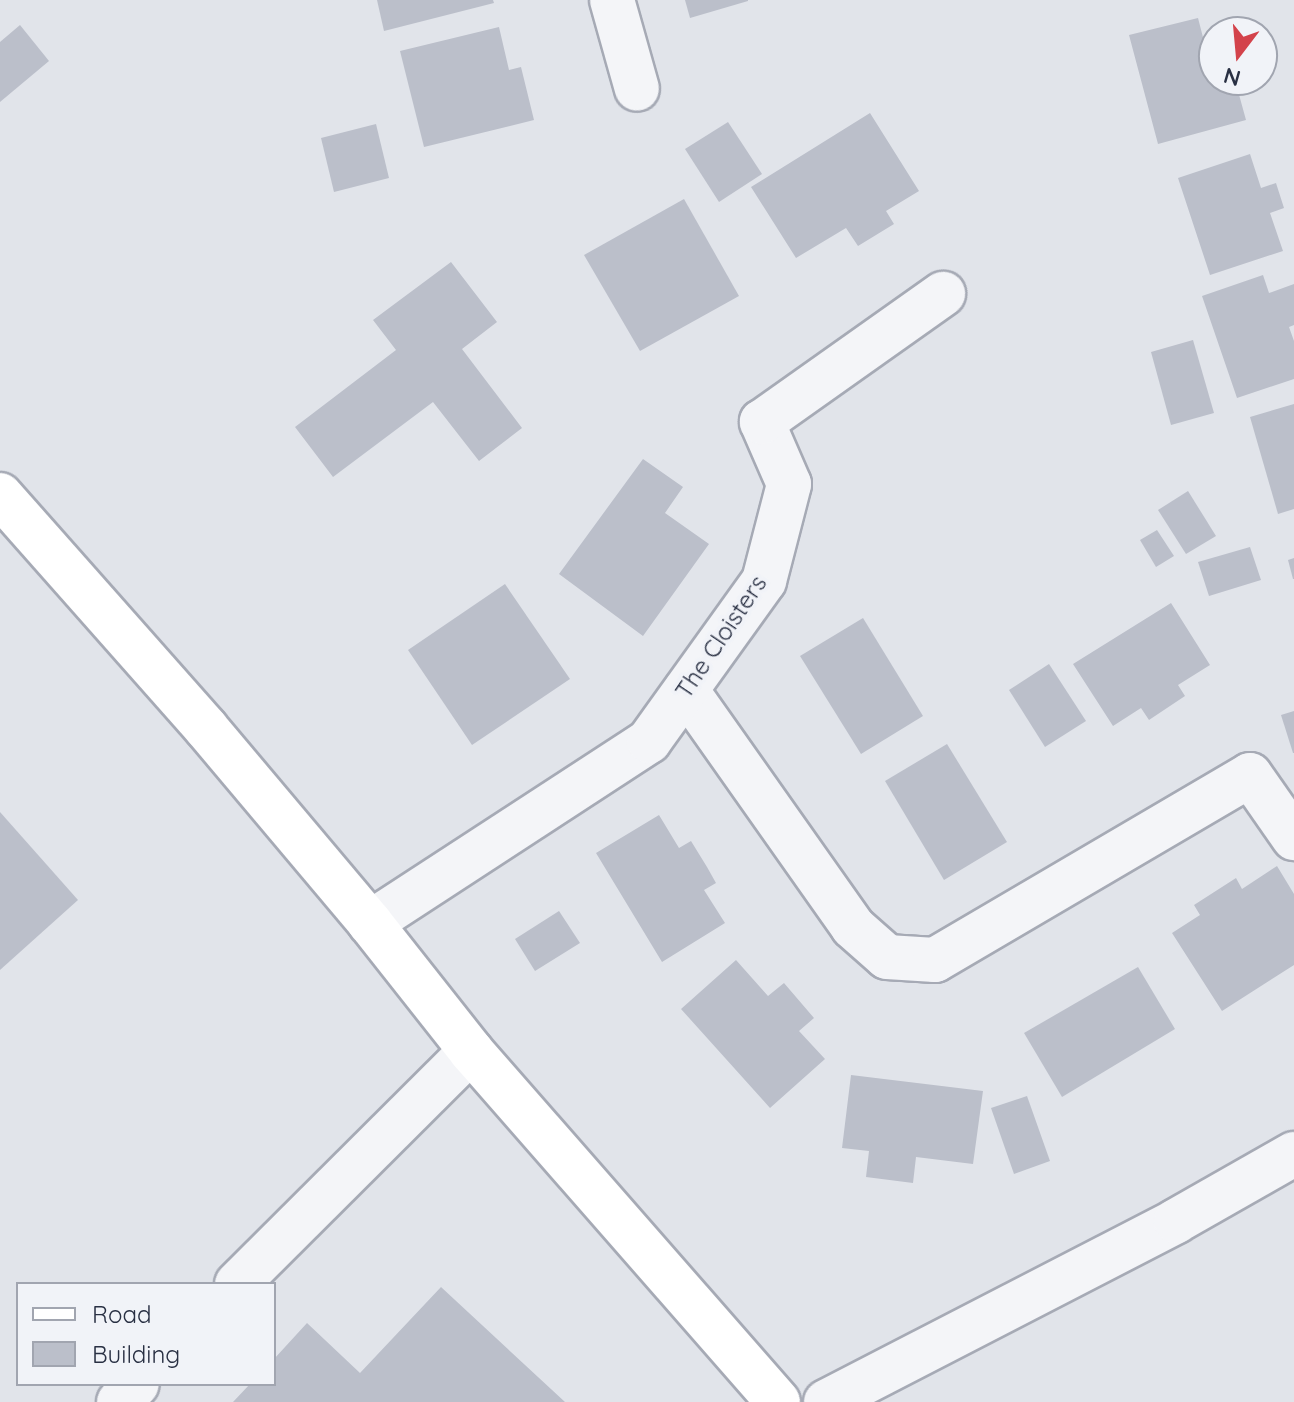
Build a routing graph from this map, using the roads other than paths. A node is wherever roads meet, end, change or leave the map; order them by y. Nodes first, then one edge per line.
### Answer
1 (612, 0) edge
2 (637, 89) dead end
3 (943, 294) dead end
4 (0, 495) edge
5 (686, 690) junction
6 (1294, 838) edge
7 (370, 923) junction
8 (471, 1051) junction
9 (1294, 1154) edge
10 (239, 1282) edge
11 (135, 1386) edge
12 (119, 1402) edge
13 (778, 1402) edge
14 (826, 1402) edge

1 - 2 street
3 - 5 street, The Cloisters
4 - 7 main road
5 - 6 street
5 - 7 street, The Cloisters
7 - 8 main road
8 - 10 street
8 - 13 main road
9 - 14 street
11 - 12 street

